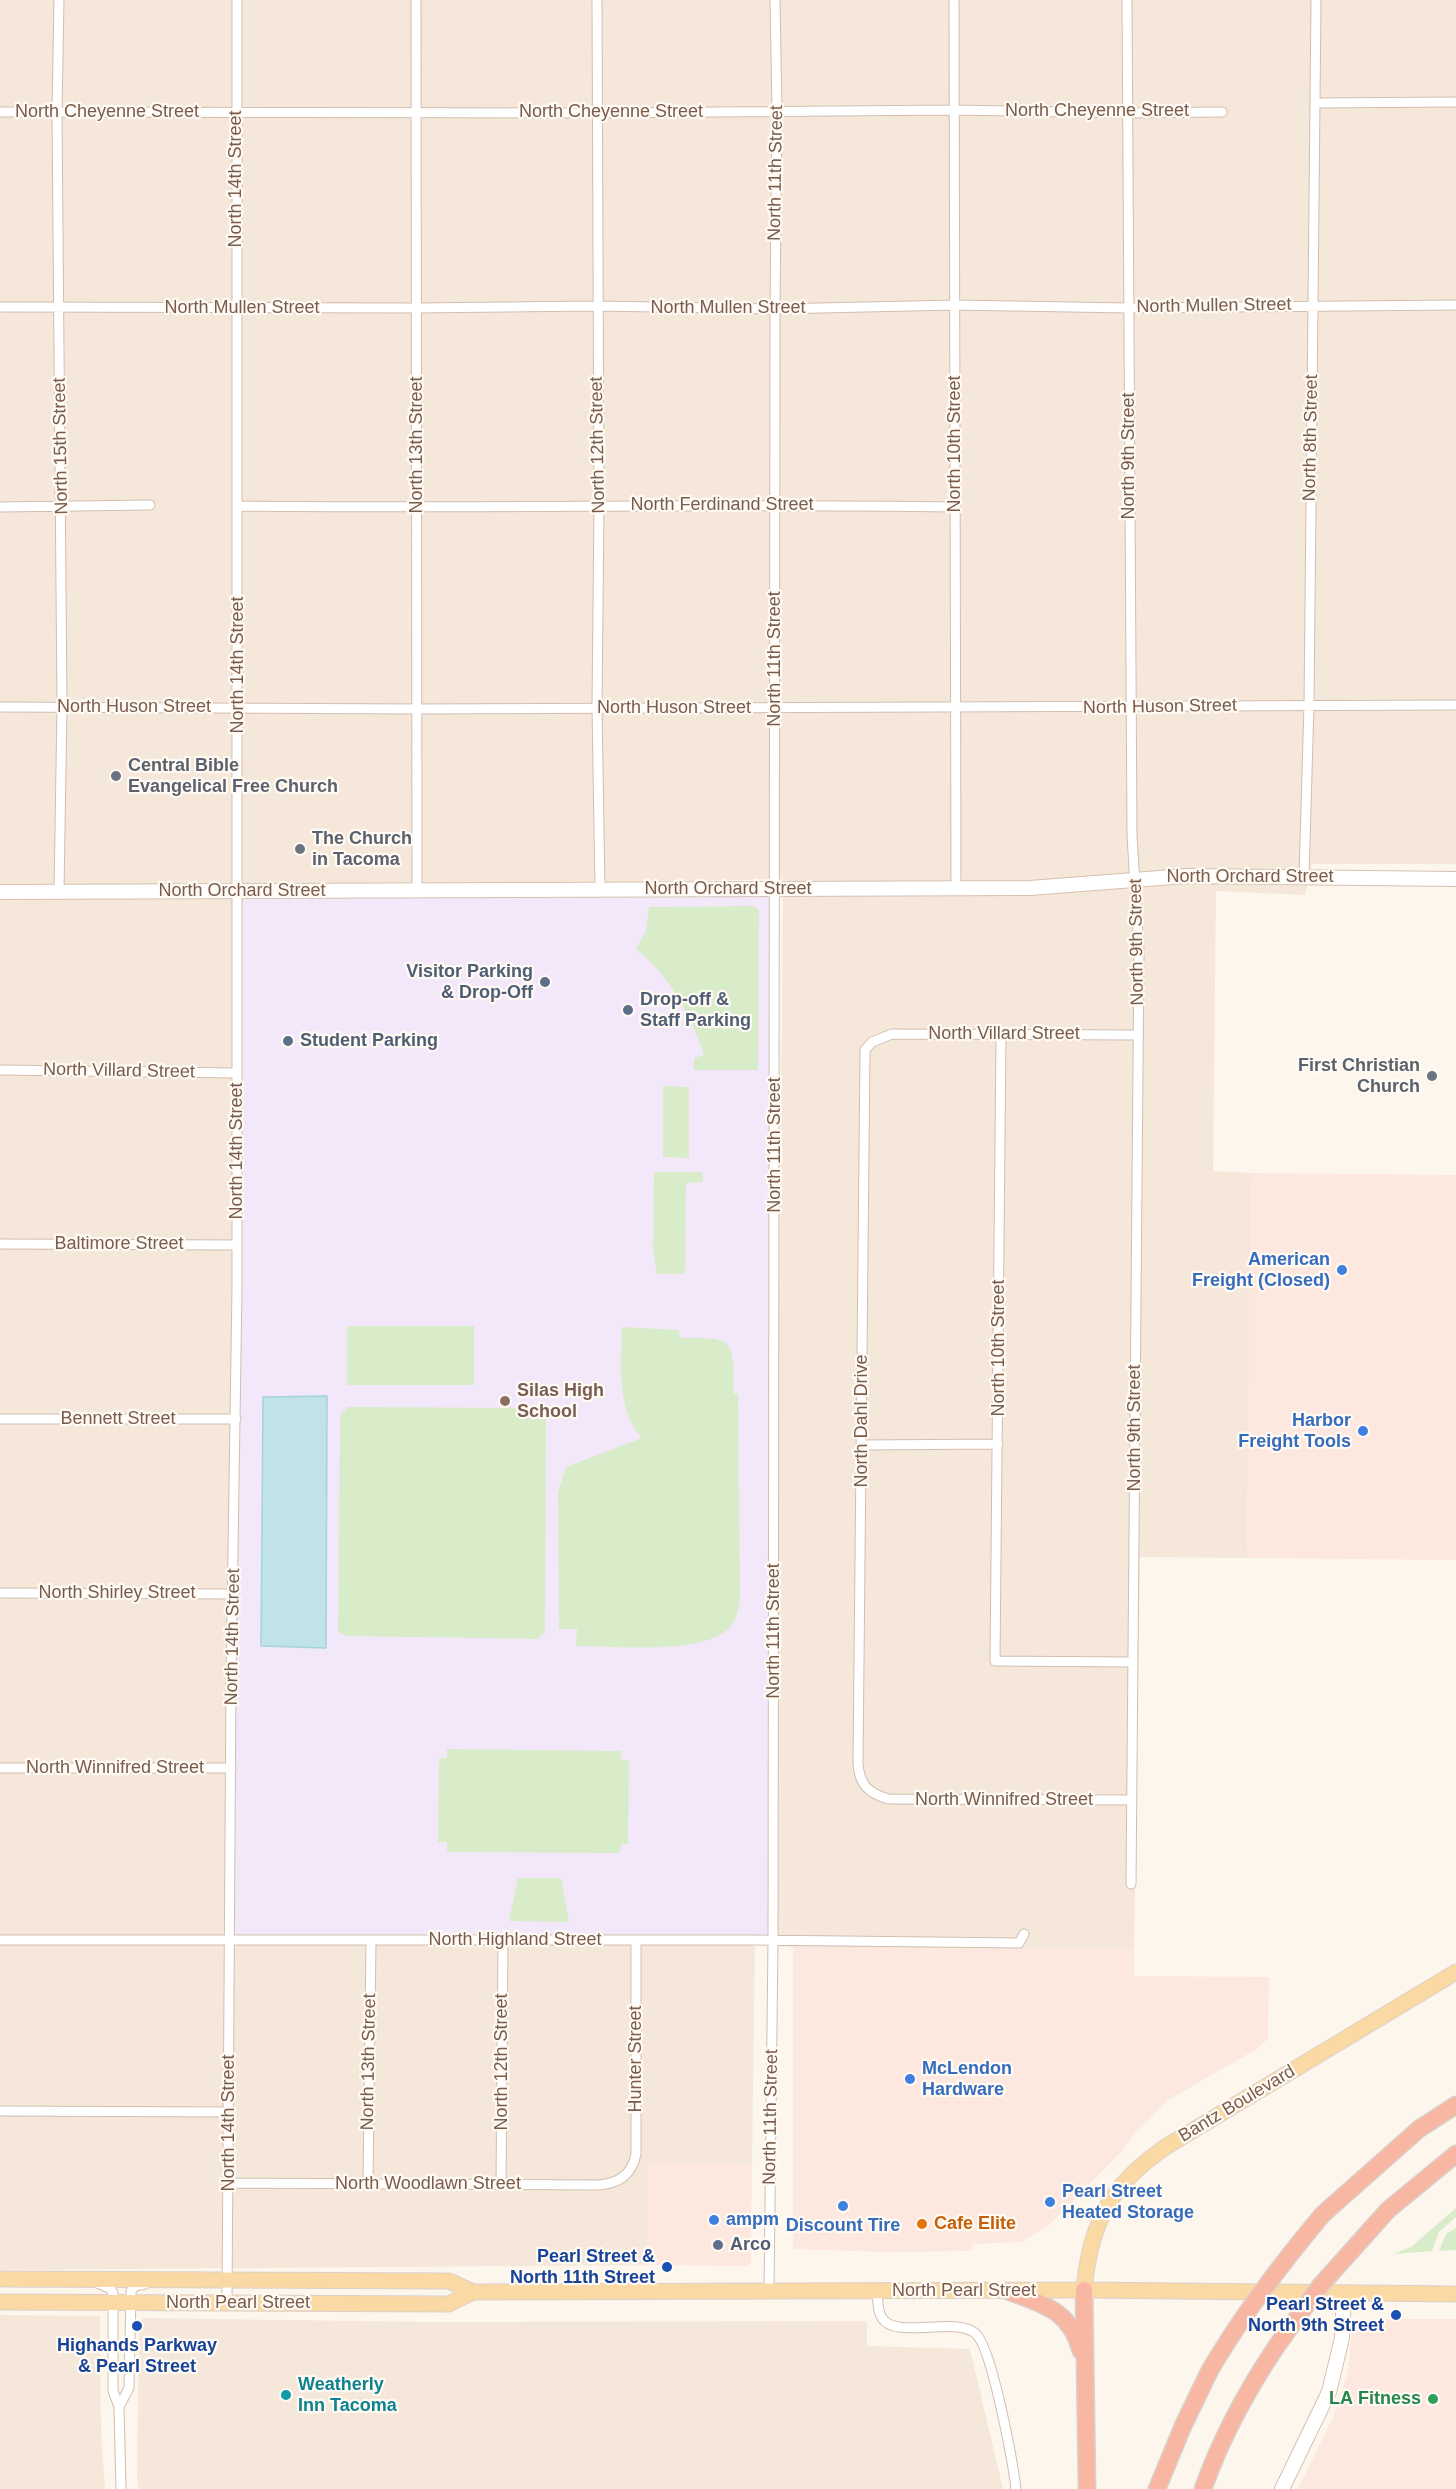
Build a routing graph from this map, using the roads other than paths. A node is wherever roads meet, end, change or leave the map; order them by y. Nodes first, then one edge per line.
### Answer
1 (59, 0) edge
2 (237, 0) edge
3 (416, 0) edge
4 (597, 0) edge
5 (775, 0) edge
6 (954, 0) edge
7 (1126, 0) edge
8 (1316, 0) edge
9 (1456, 102) edge
10 (1316, 103) junction
11 (954, 110) junction
12 (777, 111) junction
13 (0, 112) edge
14 (57, 112) junction
15 (236, 112) junction
16 (416, 112) junction
17 (1222, 112) dead end
18 (597, 113) junction
19 (1128, 113) junction
20 (1312, 304) junction
21 (1456, 304) edge
22 (955, 305) junction
23 (596, 306) junction
24 (0, 307) edge
25 (58, 308) junction
26 (236, 308) junction
27 (416, 308) junction
28 (1128, 308) junction
29 (775, 309) junction
30 (776, 504) junction
31 (150, 505) dead end
32 (62, 506) junction
33 (238, 506) junction
34 (599, 506) junction
35 (0, 507) edge
36 (417, 507) junction
37 (954, 507) junction
38 (1309, 705) junction
39 (1456, 705) edge
40 (62, 706) junction
41 (0, 707) edge
42 (238, 707) junction
43 (597, 707) junction
44 (775, 708) junction
45 (955, 708) junction
46 (1131, 708) junction
47 (417, 709) junction
48 (1304, 876) junction
49 (1136, 879) junction
50 (1456, 879) edge
51 (776, 889) junction
52 (956, 889) junction
53 (417, 890) junction
54 (600, 890) junction
55 (237, 891) junction
56 (0, 892) edge
57 (59, 892) junction
58 (1001, 1035) junction
59 (1138, 1035) junction
60 (872, 1042) joint
61 (0, 1070) edge
62 (237, 1072) junction
63 (0, 1244) edge
64 (237, 1245) junction
65 (0, 1419) edge
66 (236, 1419) junction
67 (998, 1444) junction
68 (862, 1445) junction
69 (0, 1593) edge
70 (234, 1594) junction
71 (1133, 1662) junction
72 (0, 1768) edge
73 (231, 1768) junction
74 (876, 1795) joint
75 (1132, 1800) junction
76 (1131, 1884) dead end
77 (1024, 1934) dead end
78 (0, 1940) edge
79 (230, 1940) junction
80 (371, 1940) junction
81 (503, 1940) junction
82 (636, 1940) junction
83 (773, 1940) junction
84 (1456, 1972) edge
85 (1456, 2105) edge
86 (0, 2111) edge
87 (228, 2112) junction
88 (1456, 2154) edge
89 (626, 2175) joint
90 (228, 2183) junction
91 (368, 2184) junction
92 (501, 2185) junction
93 (85, 2278) junction
94 (0, 2279) edge
95 (227, 2279) junction
96 (166, 2280) junction
97 (769, 2290) junction
98 (1084, 2290) junction
99 (877, 2291) junction
100 (1008, 2291) junction
101 (473, 2292) junction
102 (1344, 2294) junction
103 (1456, 2294) edge
104 (0, 2302) edge
105 (113, 2303) junction
106 (131, 2303) junction
107 (227, 2303) junction
108 (1086, 2368) junction
109 (119, 2407) junction
110 (121, 2489) edge
111 (1016, 2489) edge
112 (1087, 2489) edge
113 (1157, 2489) edge
114 (1203, 2489) edge
115 (1282, 2489) edge

1 - 14 street, North 15th Street
2 - 15 street, North 14th Street
3 - 16 street, North 13th Street
4 - 18 street, North 12th Street
5 - 12 street, North 11th Street
6 - 11 street, North 10th Street
7 - 19 street, North 9th Street
8 - 10 street, North 8th Street
9 - 10 street
10 - 20 street, North 8th Street
11 - 12 street, North Cheyenne Street
11 - 19 street, North Cheyenne Street
11 - 22 street, North 10th Street
12 - 18 street, North Cheyenne Street
12 - 29 street, North 11th Street
13 - 14 street, North Cheyenne Street
14 - 15 street, North Cheyenne Street
14 - 25 street, North 15th Street
15 - 16 street, North Cheyenne Street
15 - 26 street, North 14th Street
16 - 18 street, North Cheyenne Street
16 - 27 street, North 13th Street
17 - 19 street, North Cheyenne Street
18 - 23 street, North 12th Street
19 - 28 street, North 9th Street
20 - 21 street, North Mullen Street
20 - 28 street, North Mullen Street
20 - 38 street, North 8th Street
22 - 28 street, North Mullen Street
22 - 29 street, North Mullen Street
22 - 37 street, North 10th Street
23 - 27 street, North Mullen Street
23 - 29 street, North Mullen Street
23 - 34 street, North 12th Street
24 - 25 street, North Mullen Street
25 - 26 street, North Mullen Street
25 - 32 street, North 15th Street
26 - 27 street, North Mullen Street
26 - 33 street, North 14th Street
27 - 36 street, North 13th Street
28 - 46 street, North 9th Street
29 - 30 street, North 11th Street
30 - 34 street, North Ferdinand Street
30 - 37 street, North Ferdinand Street
30 - 44 street, North 11th Street
31 - 32 street
32 - 35 street
32 - 40 street, North 15th Street
33 - 36 street, North Ferdinand Street
33 - 42 street, North 14th Street
34 - 36 street, North Ferdinand Street
34 - 43 street, North 12th Street
36 - 47 street, North 13th Street
37 - 45 street, North 10th Street
38 - 39 street, North Huson Street
38 - 46 street, North Huson Street
38 - 48 street, North 8th Street
40 - 41 street, North Huson Street
40 - 42 street, North Huson Street
40 - 57 street, North 15th Street
42 - 47 street, North Huson Street
42 - 55 street, North 14th Street
43 - 44 street, North Huson Street
43 - 47 street, North Huson Street
43 - 54 street, North 12th Street
44 - 45 street, North Huson Street
44 - 51 street, North 11th Street
45 - 46 street, North Huson Street
45 - 52 street, North 10th Street
46 - 49 street, North 9th Street
47 - 53 street, North 13th Street
48 - 49 street, North Orchard Street
48 - 50 street, North Orchard Street
49 - 52 street, North Orchard Street
49 - 59 street, North 9th Street
51 - 52 street, North Orchard Street
51 - 54 street, North Orchard Street
51 - 83 street, North 11th Street
53 - 54 street, North Orchard Street
53 - 55 street, North Orchard Street
55 - 57 street, North Orchard Street
55 - 62 street, North 14th Street
56 - 57 street, North Orchard Street
58 - 59 street, North Villard Street
58 - 60 street, North Villard Street
58 - 67 street, North 10th Street
59 - 71 street, North 9th Street
60 - 68 street, North Dahl Drive
61 - 62 street, North Villard Street
62 - 64 street, North 14th Street
63 - 64 street, Baltimore Street
64 - 66 street, North 14th Street
65 - 66 street, Bennett Street
66 - 70 street, North 14th Street
67 - 68 street
67 - 71 street, North 10th Street
68 - 74 street, North Dahl Drive
69 - 70 street, North Shirley Street
70 - 73 street, North 14th Street
71 - 75 street, North 9th Street
72 - 73 street, North Winnifred Street
73 - 79 street, North 14th Street
74 - 75 street, North Winnifred Street
75 - 76 street, North 9th Street
77 - 83 street, North Highland Street
78 - 79 street, North Highland Street
79 - 80 street, North Highland Street
79 - 87 street, North 14th Street
80 - 81 street, North Highland Street
80 - 91 street, North 13th Street
81 - 82 street, North Highland Street
81 - 92 street, North 12th Street
82 - 83 street, North Highland Street
82 - 89 street, Hunter Street
83 - 97 street, North 11th Street
84 - 98 main road, Bantz Boulevard
85 - 113 highway, bridge
86 - 87 street
87 - 90 street, North 14th Street
88 - 114 highway, bridge
89 - 92 street, North Woodlawn Street
90 - 91 street, North Woodlawn Street
90 - 95 street, North 14th Street
91 - 92 street, North Woodlawn Street
93 - 94 main road, North Pearl Street
93 - 96 main road, North Pearl Street
93 - 105 street
95 - 96 main road, North Pearl Street
95 - 101 main road, North Pearl Street
95 - 107 street, North 14th Street
96 - 106 street
97 - 99 main road, North Pearl Street
97 - 101 main road, North Pearl Street
98 - 100 main road, North Pearl Street
98 - 102 main road, North Pearl Street
98 - 108 highway
99 - 100 main road, North Pearl Street
99 - 111 street
100 - 108 highway
101 - 107 main road, North Pearl Street
102 - 103 main road, North Pearl Street
102 - 115 street
104 - 105 main road, North Pearl Street
105 - 106 main road, North Pearl Street
105 - 109 street
106 - 107 main road, North Pearl Street
106 - 109 street
108 - 112 highway
109 - 110 street

